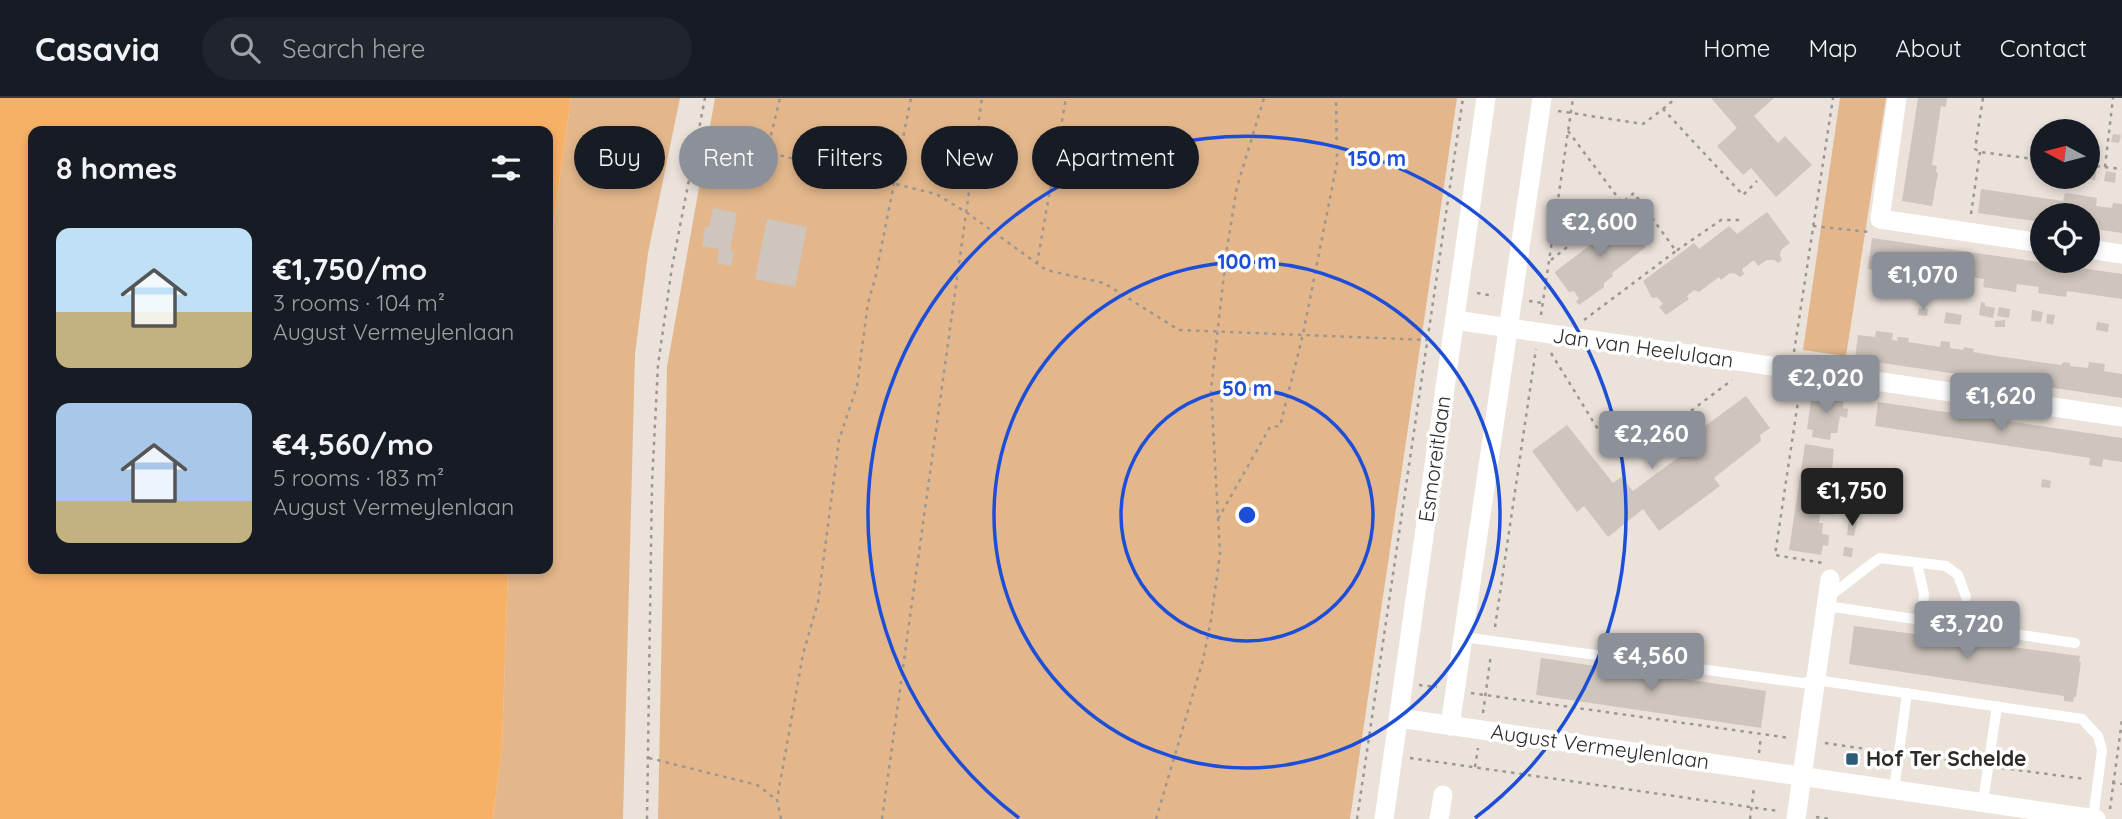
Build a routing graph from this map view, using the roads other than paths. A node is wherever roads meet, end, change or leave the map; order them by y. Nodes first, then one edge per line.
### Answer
1 (1486, 98) edge
2 (1897, 98) edge
3 (1542, 103) edge
4 (2030, 241) edge
5 (2100, 251) edge
6 (2122, 254) edge
7 (1455, 320) junction
8 (1508, 328) junction
9 (2122, 417) edge
10 (1917, 563) junction
11 (1828, 594) junction
12 (1966, 597) dead end
13 (1922, 619) junction
14 (1464, 637) junction
15 (2074, 643) dead end
16 (1816, 680) junction
17 (1907, 693) junction
18 (1997, 706) junction
19 (1399, 718) junction
20 (1450, 726) junction
21 (1802, 776) junction
22 (1894, 789) junction
23 (1443, 795) dead end
24 (1983, 802) junction
25 (1796, 817) edge
26 (1384, 819) edge
27 (1439, 819) edge
28 (2094, 819) edge

1 - 7 street, Esmoreitlaan
2 - 4 street
3 - 8 street
5 - 6 street
7 - 8 street, Jan van Heelulaan
7 - 19 street, Esmoreitlaan
8 - 9 street, Jan van Heelulaan
8 - 14 street
10 - 11 lane
10 - 12 lane
10 - 13 lane
11 - 13 lane
11 - 16 street
13 - 15 lane
14 - 16 lane
14 - 20 street
16 - 17 lane
16 - 21 street
17 - 18 lane
17 - 22 lane
18 - 24 lane
18 - 28 lane
19 - 20 street, August Vermeylenlaan
19 - 26 street, Esmoreitlaan
20 - 21 street, August Vermeylenlaan
21 - 22 street, August Vermeylenlaan
21 - 25 street
22 - 24 street, August Vermeylenlaan
23 - 27 street
24 - 28 street, August Vermeylenlaan

